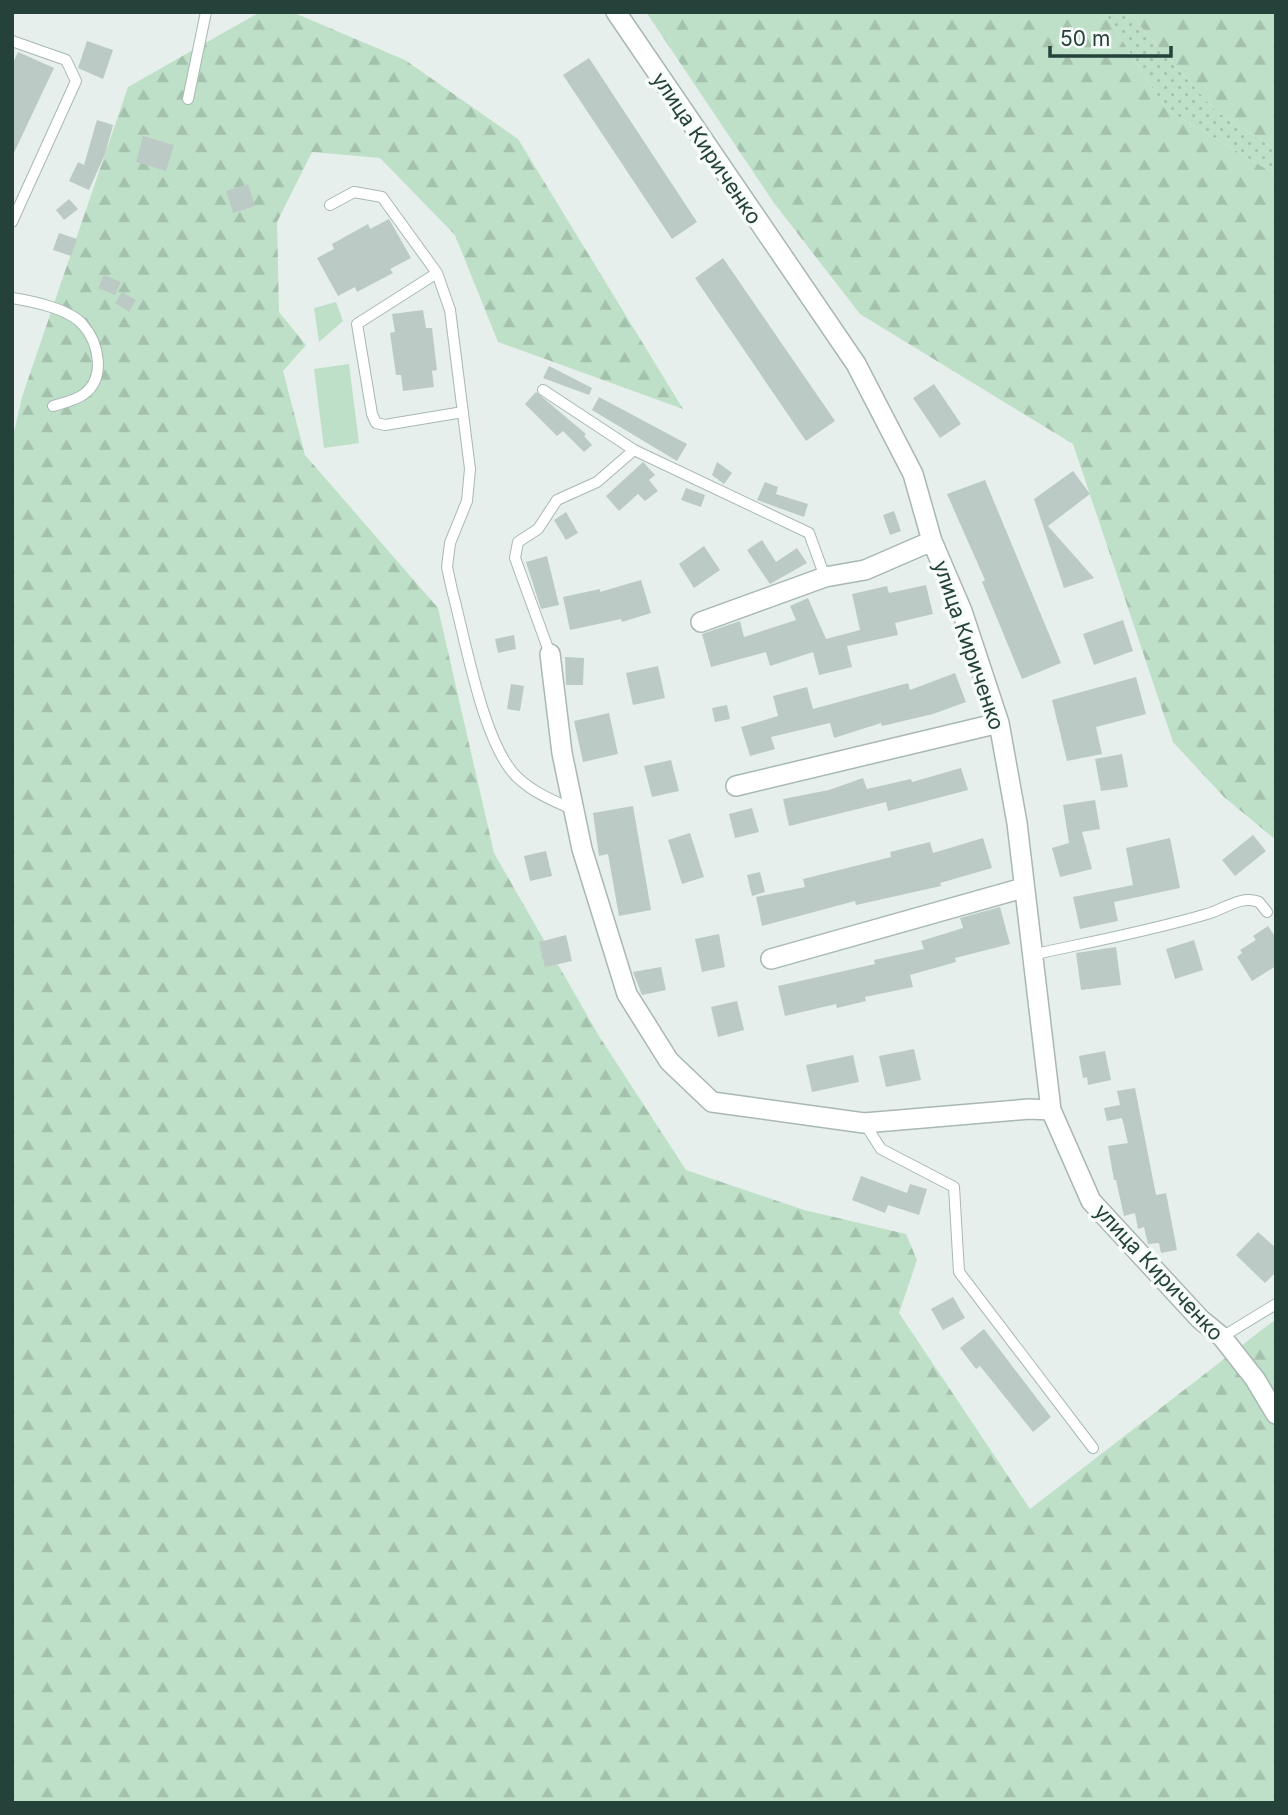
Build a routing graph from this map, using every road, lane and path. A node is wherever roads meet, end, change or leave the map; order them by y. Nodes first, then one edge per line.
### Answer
1 (206, 12) edge
2 (617, 12) edge
3 (12, 41) edge
4 (188, 99) dead end
5 (330, 205) dead end
6 (12, 222) edge
7 (437, 273) junction
8 (12, 298) edge
9 (543, 390) dead end
10 (53, 406) dead end
11 (463, 412) junction
12 (635, 450) junction
13 (932, 541) junction
14 (825, 578) junction
15 (701, 622) dead end
16 (550, 654) joint
17 (999, 723) junction
18 (736, 786) dead end
19 (574, 810) junction
20 (1023, 888) junction
21 (1267, 912) dead end
22 (1031, 955) junction
23 (771, 960) dead end
24 (1051, 1110) junction
25 (864, 1123) junction
26 (1276, 1304) edge
27 (1222, 1338) junction
28 (1276, 1414) edge
29 (1093, 1448) dead end

1 - 4 lane
2 - 13 street, улица Кириченко
3 - 6 lane
5 - 7 lane
7 - 11 lane
7 - 11 lane
8 - 10 lane
9 - 12 lane
11 - 19 lane
12 - 14 lane
12 - 16 lane
13 - 14 street
13 - 17 street, улица Кириченко
14 - 15 street
16 - 19 street
17 - 18 street
17 - 20 street, улица Кириченко
19 - 25 street
20 - 22 street, улица Кириченко
20 - 23 street
21 - 22 lane
22 - 24 street, улица Кириченко
24 - 25 street
24 - 27 street, улица Кириченко
25 - 29 lane
26 - 27 lane
27 - 28 street, улица Кириченко

